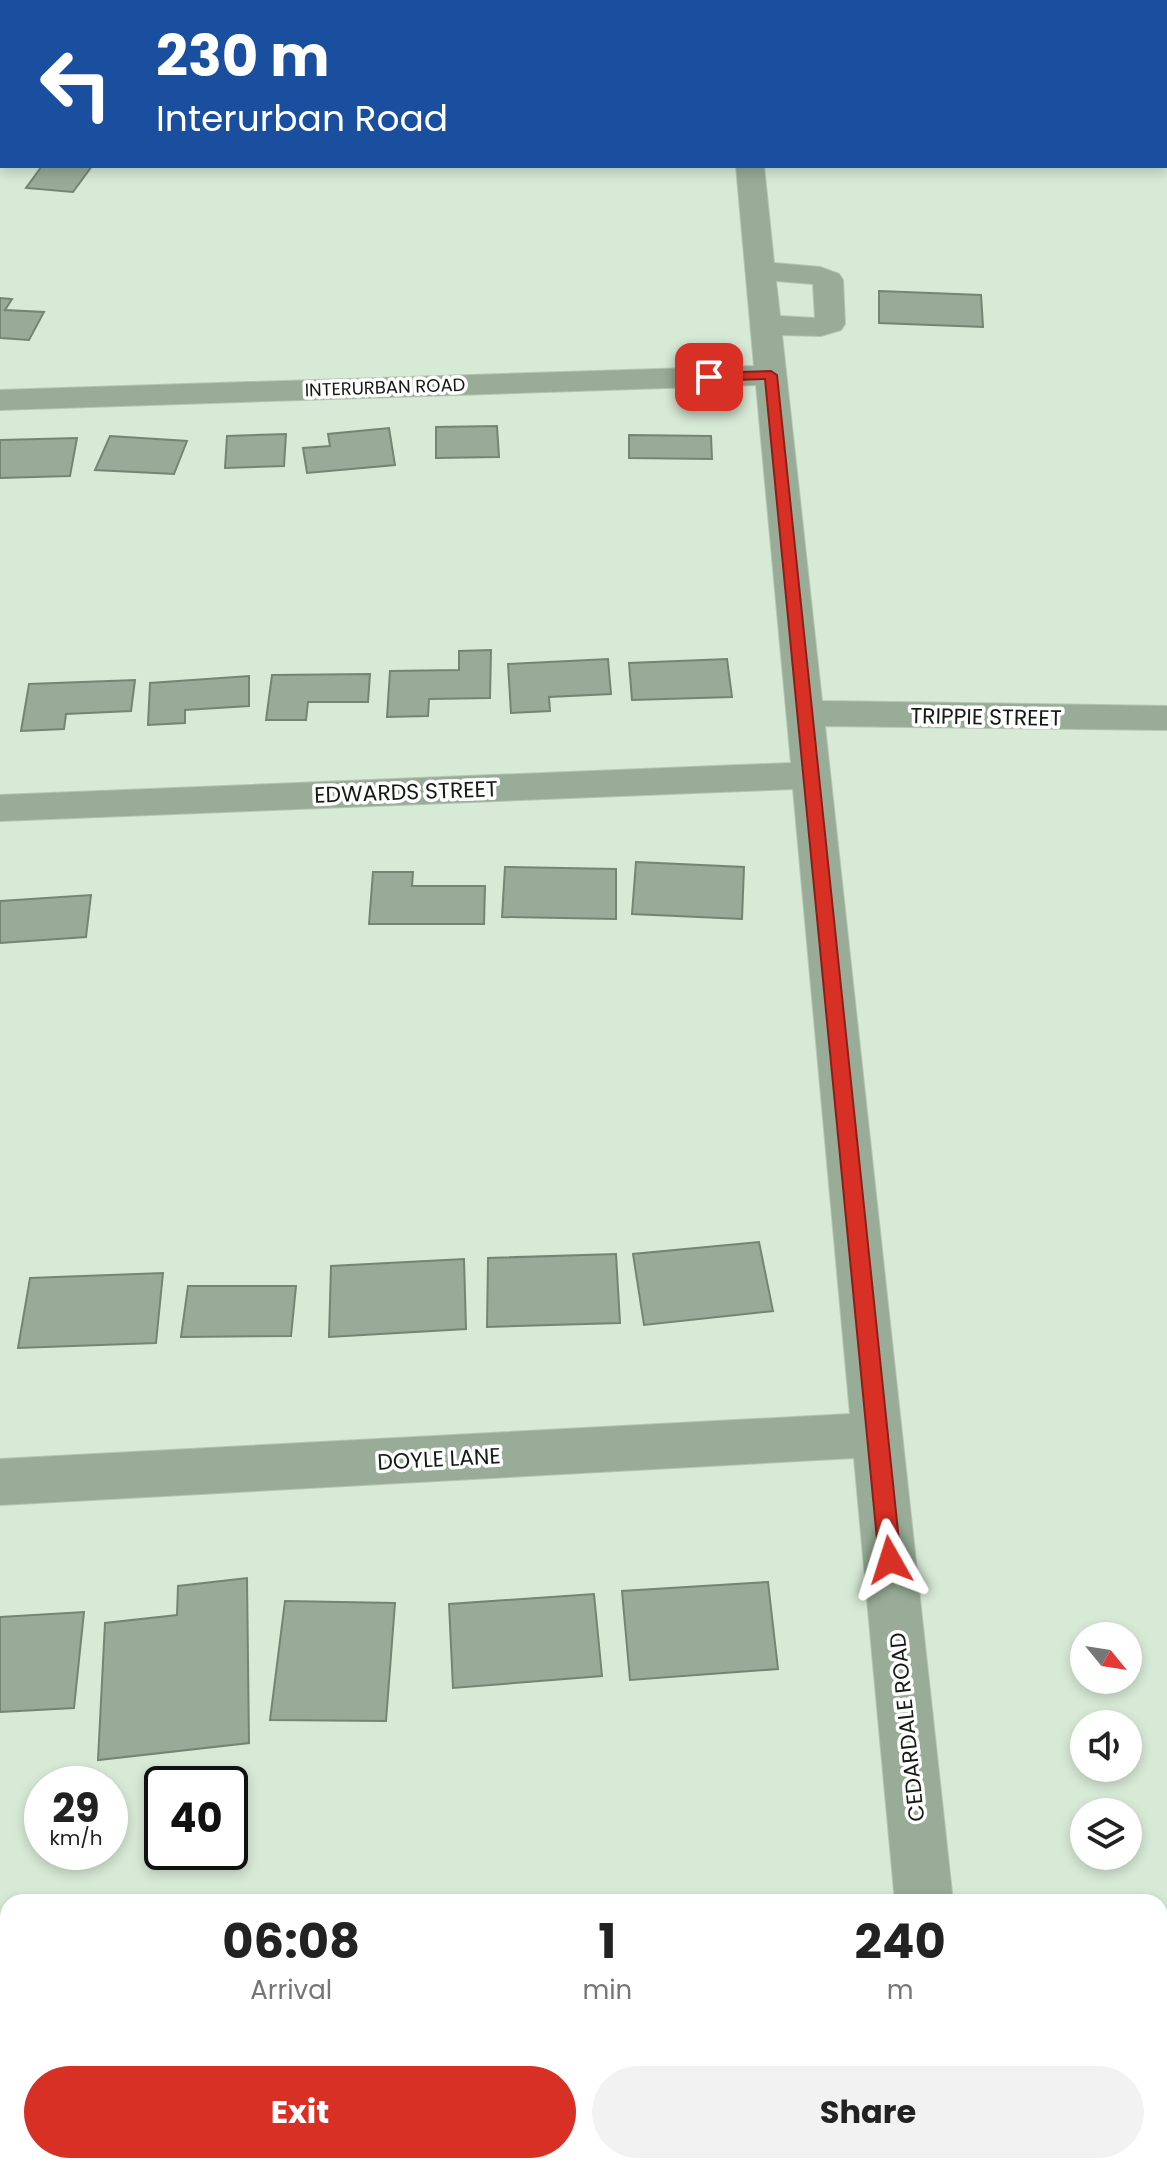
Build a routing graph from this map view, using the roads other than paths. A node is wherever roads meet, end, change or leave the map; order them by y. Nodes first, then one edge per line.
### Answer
1 (750, 168) edge
2 (760, 271) junction
3 (766, 325) junction
4 (771, 375) junction
5 (0, 400) edge
6 (805, 713) junction
7 (1167, 718) edge
8 (811, 775) junction
9 (0, 808) edge
10 (877, 1435) junction
11 (0, 1482) edge
12 (923, 1894) edge

1 - 2 street, CEDARDALE ROAD
2 - 3 street, CEDARDALE ROAD
2 - 3 street
3 - 4 street, CEDARDALE ROAD
4 - 5 street, INTERURBAN ROAD
4 - 6 street, CEDARDALE ROAD
6 - 7 street, TRIPPIE STREET
6 - 8 street, CEDARDALE ROAD
8 - 9 street, EDWARDS STREET
8 - 10 street, CEDARDALE ROAD
10 - 11 street, DOYLE LANE
10 - 12 street, CEDARDALE ROAD

